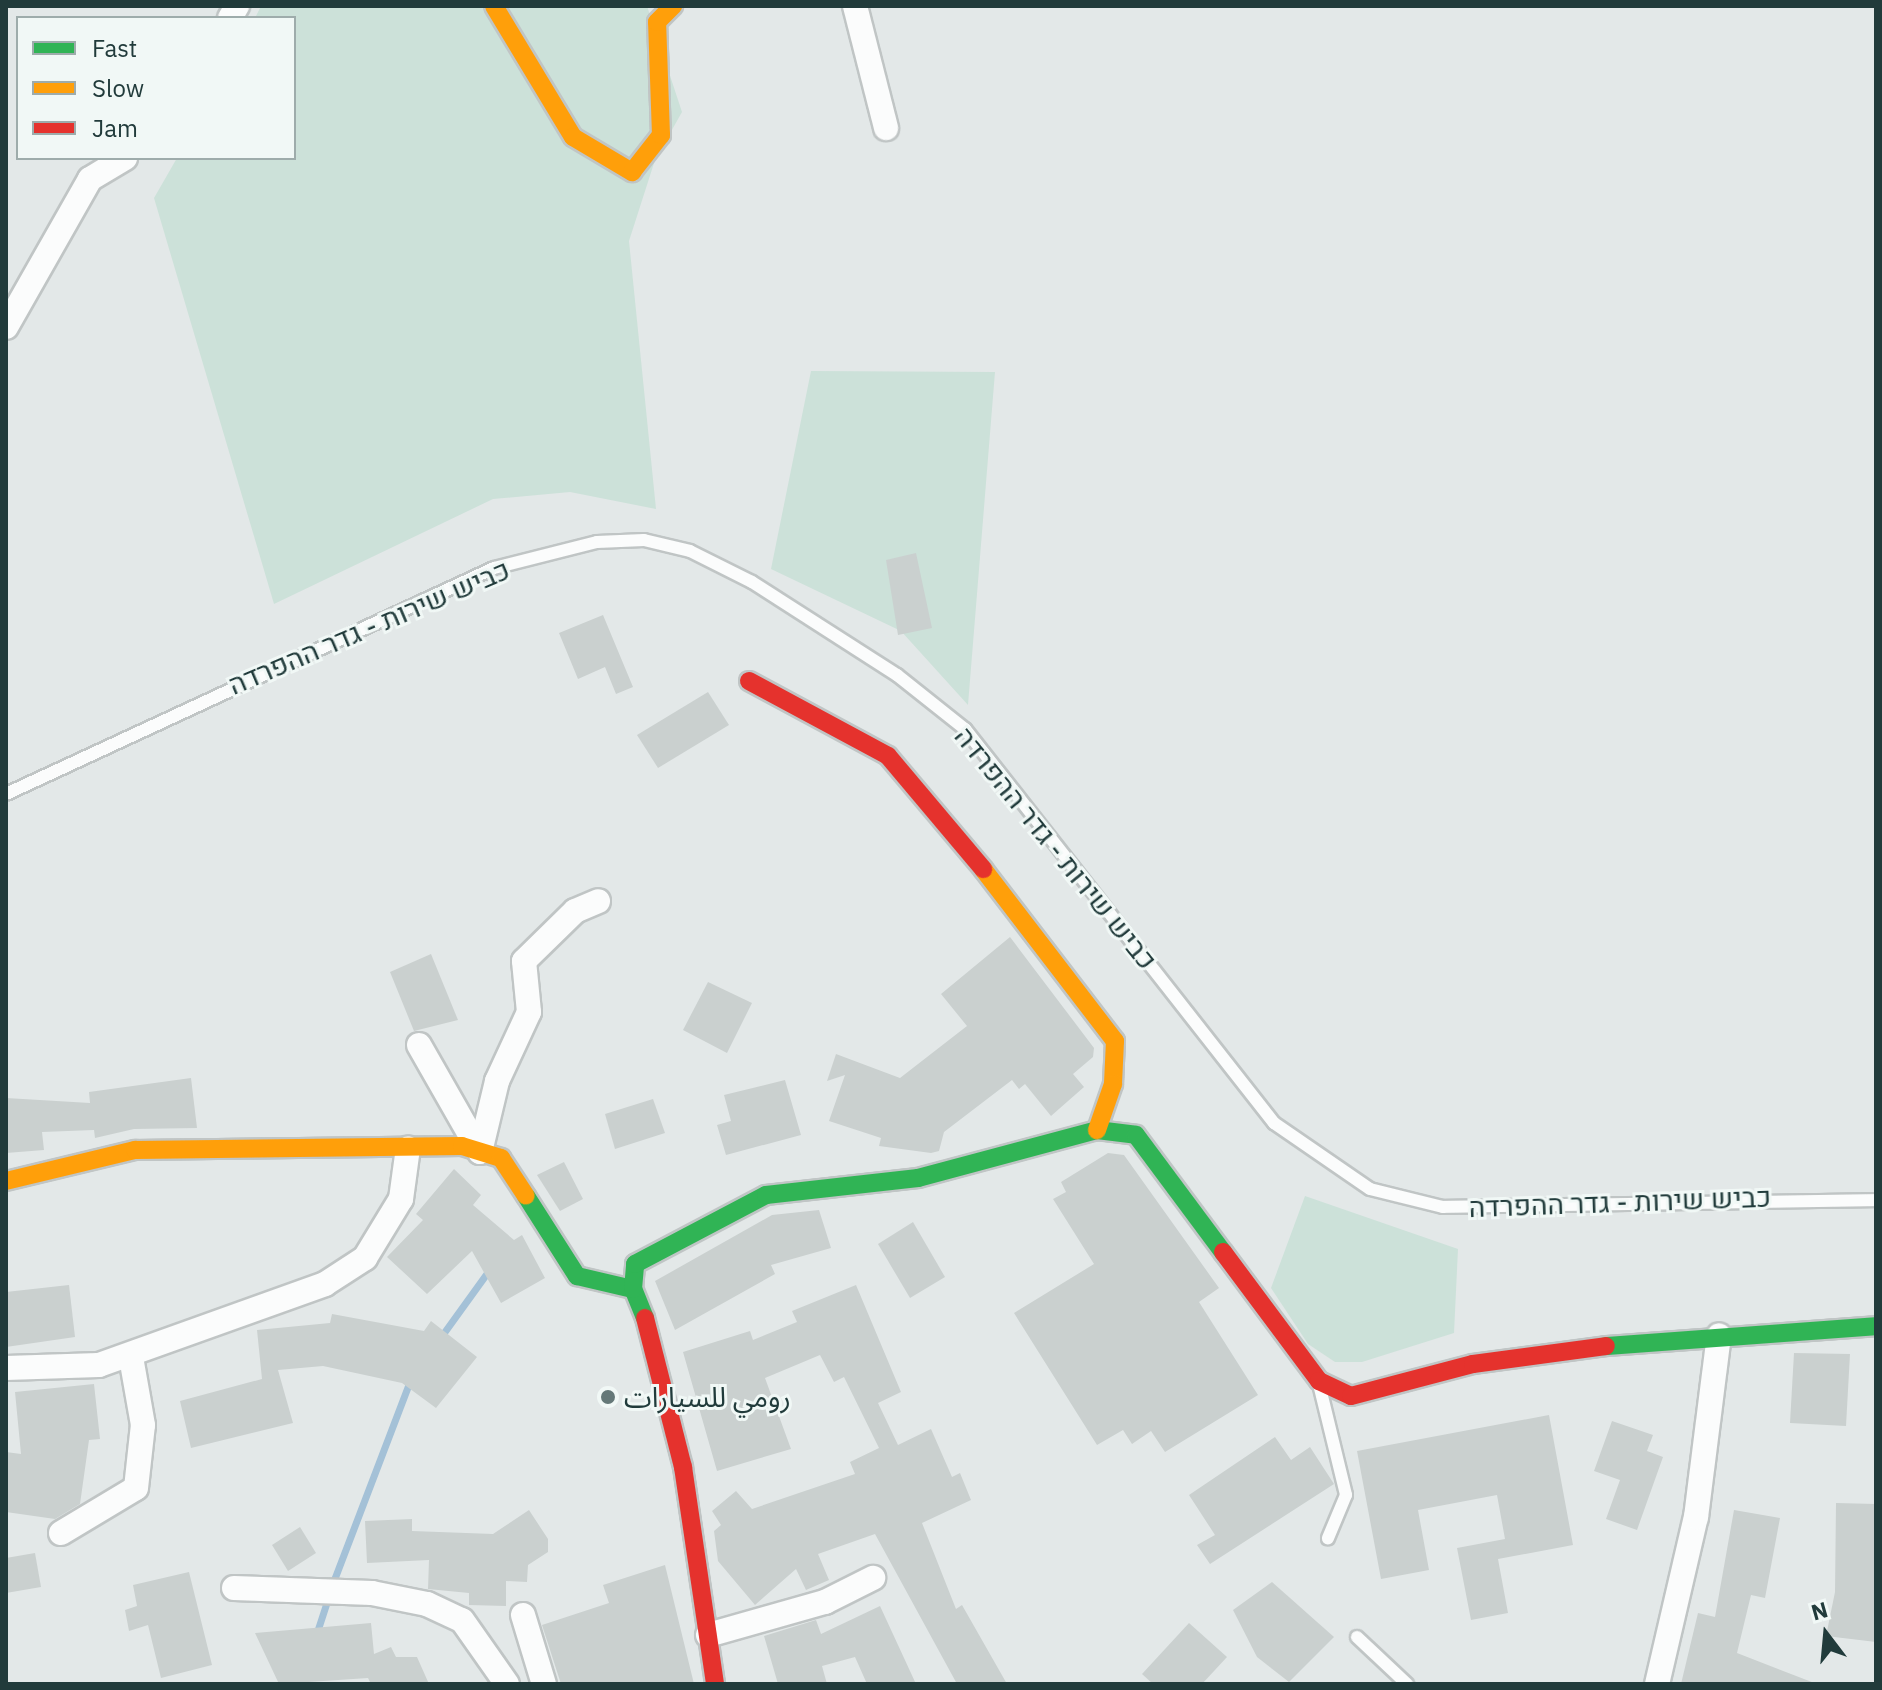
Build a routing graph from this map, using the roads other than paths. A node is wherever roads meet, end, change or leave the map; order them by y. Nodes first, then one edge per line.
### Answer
1 (494, 6) edge
2 (673, 6) edge
3 (855, 6) edge
4 (886, 128) dead end
5 (122, 160) edge
6 (6, 327) edge
7 (749, 681) dead end
8 (6, 794) edge
9 (598, 901) dead end
10 (419, 1045) dead end
11 (1097, 1130) junction
12 (408, 1148) junction
13 (480, 1152) junction
14 (6, 1181) edge
15 (1876, 1200) edge
16 (633, 1289) junction
17 (1876, 1326) edge
18 (1719, 1335) junction
19 (131, 1357) junction
20 (6, 1368) edge
21 (1319, 1381) junction
22 (61, 1533) dead end
23 (1328, 1538) dead end
24 (873, 1578) dead end
25 (234, 1588) dead end
26 (523, 1615) dead end
27 (708, 1635) junction
28 (1357, 1637) dead end
29 (507, 1684) edge
30 (544, 1684) edge
31 (715, 1684) edge
32 (1407, 1684) edge
33 (1658, 1684) edge

1 - 2 street
3 - 4 street
5 - 6 street
7 - 11 street
8 - 15 lane, כביש שירות - גדר ההפרדה
9 - 13 street
10 - 13 street
11 - 16 street
11 - 21 street
12 - 13 street
12 - 14 street
12 - 19 street
13 - 16 street
16 - 27 street
17 - 18 street
18 - 21 street
18 - 33 street
19 - 20 street
19 - 22 street
21 - 23 lane
24 - 27 street
25 - 29 street
26 - 30 street
27 - 31 street
28 - 32 lane

